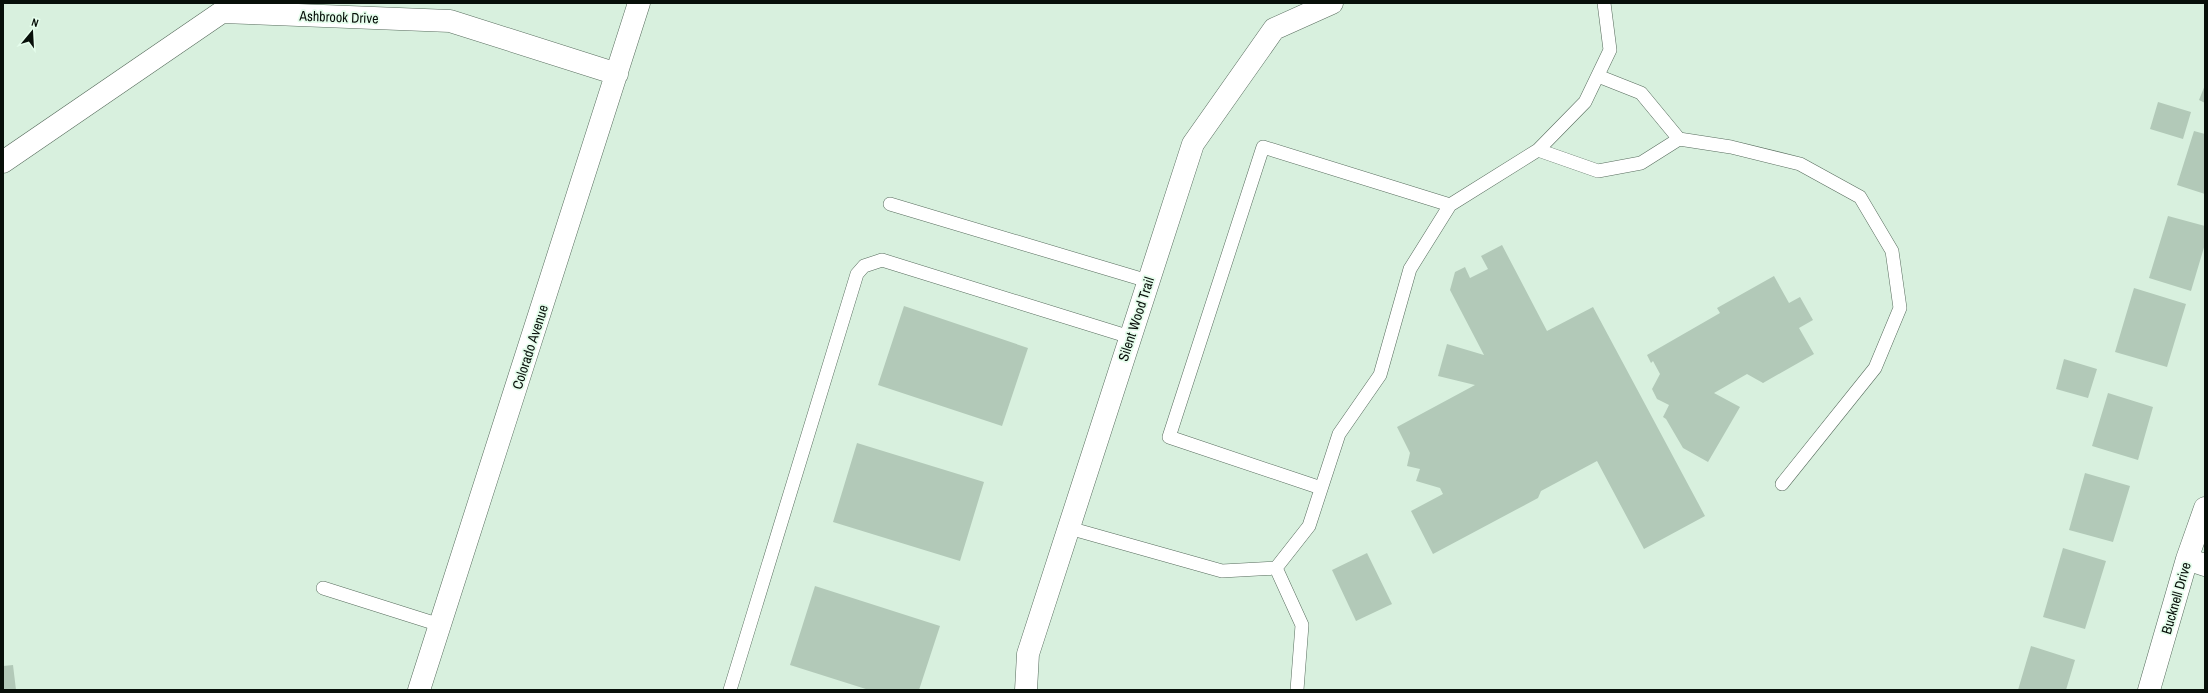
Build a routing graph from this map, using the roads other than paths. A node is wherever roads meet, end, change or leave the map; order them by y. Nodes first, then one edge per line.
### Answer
1 (639, 3) edge
2 (1332, 3) edge
3 (1604, 3) edge
4 (222, 8) edge
5 (617, 74) junction
6 (1598, 76) junction
7 (1679, 139) junction
8 (1538, 150) junction
9 (3, 162) edge
10 (890, 204) dead end
11 (1450, 205) junction
12 (1148, 281) junction
13 (1130, 337) junction
14 (1782, 484) dead end
15 (1321, 488) junction
16 (2205, 508) edge
17 (1069, 528) junction
18 (2196, 562) edge
19 (1276, 568) junction
20 (323, 588) dead end
21 (440, 625) junction
22 (419, 690) edge
23 (730, 690) edge
24 (1026, 690) edge
25 (1297, 690) edge
26 (2149, 690) edge

1 - 5 street, Colorado Avenue
2 - 12 street, Silent Wood Trail
3 - 6 lane
4 - 5 street, Ashbrook Drive
4 - 9 street, Ashbrook Drive
5 - 21 street, Colorado Avenue
6 - 7 lane
6 - 8 lane
7 - 8 lane
7 - 14 lane
8 - 11 lane
10 - 12 lane
11 - 15 lane
11 - 15 lane
12 - 13 street, Silent Wood Trail
13 - 17 street, Silent Wood Trail
13 - 23 lane
15 - 19 lane
16 - 18 street, Bucknell Drive
17 - 19 lane
17 - 24 street, Silent Wood Trail
18 - 26 street, Bucknell Drive
19 - 25 lane
20 - 21 lane
21 - 22 street, Colorado Avenue

